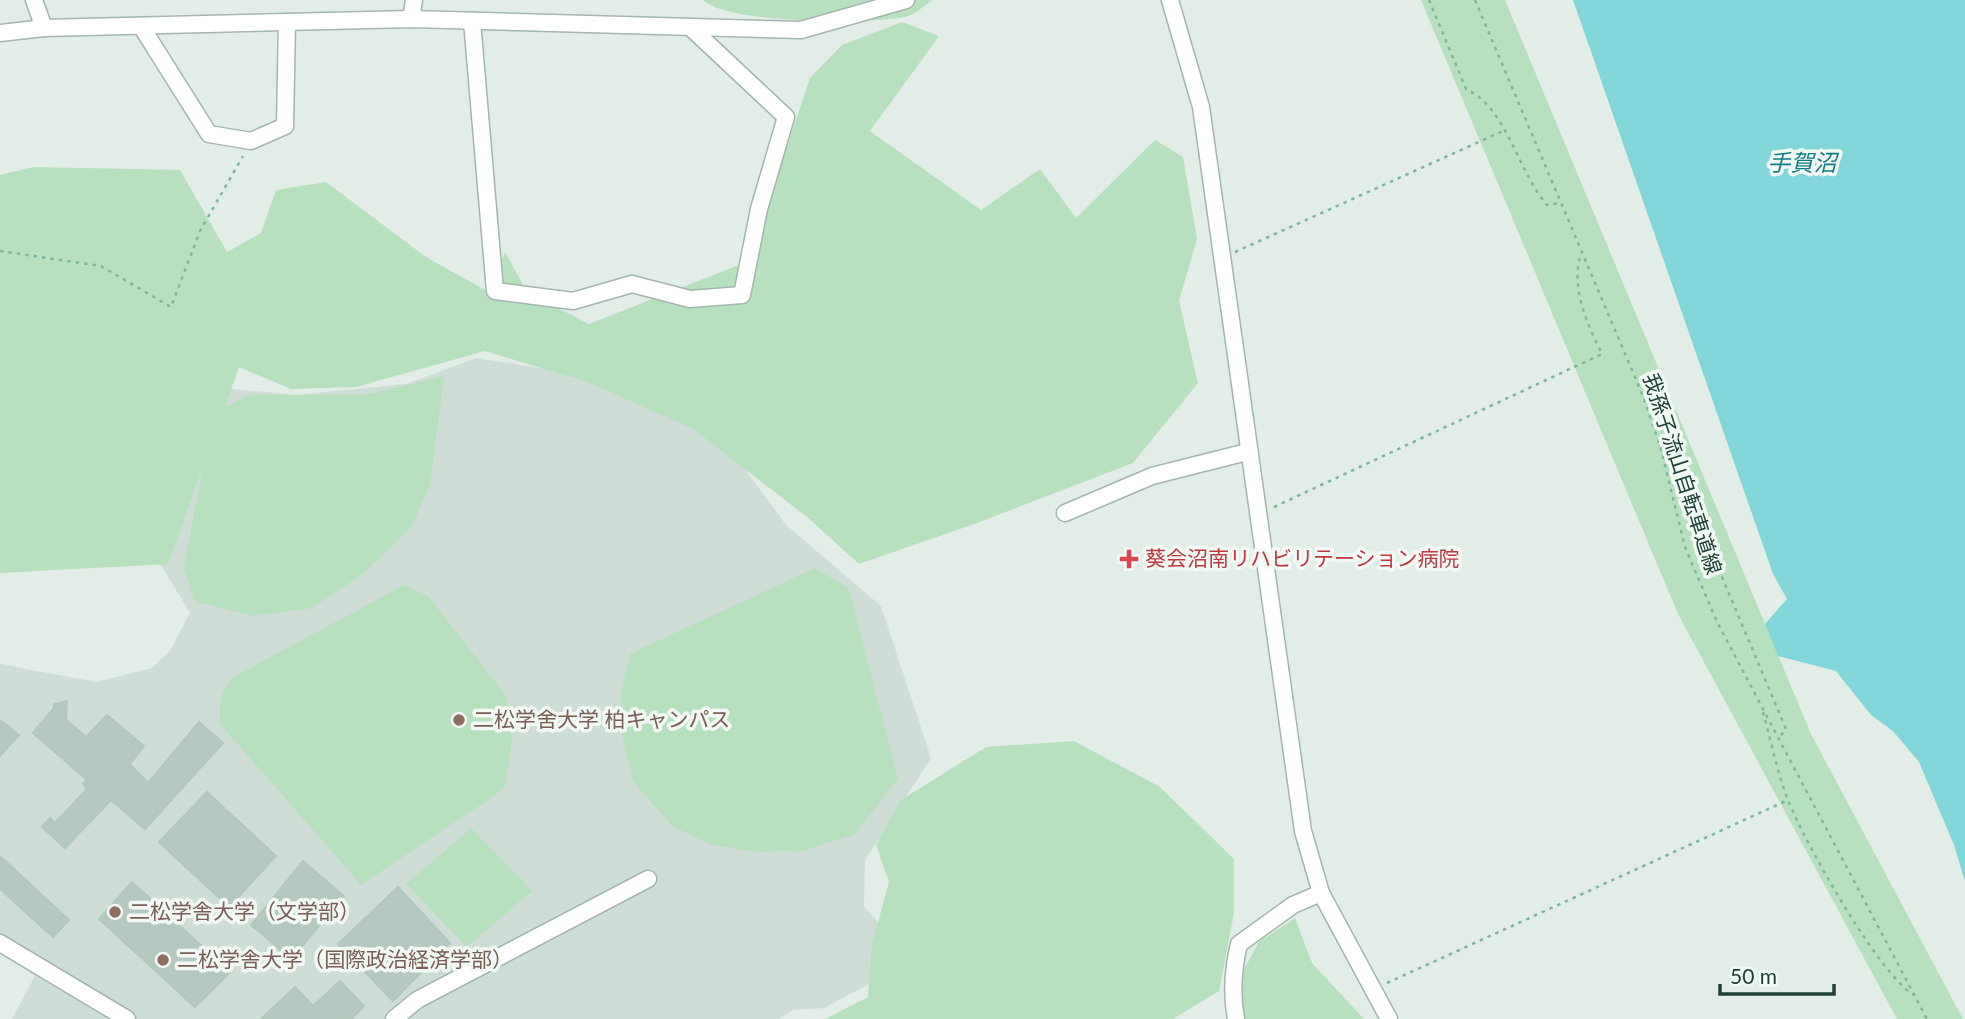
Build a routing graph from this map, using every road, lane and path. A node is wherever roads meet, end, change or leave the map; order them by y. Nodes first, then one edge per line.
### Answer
1 (34, 0) edge
2 (414, 0) edge
3 (906, 0) edge
4 (1170, 0) edge
5 (1429, 0) edge
6 (1475, 0) edge
7 (411, 19) junction
8 (472, 21) junction
9 (287, 22) junction
10 (141, 26) junction
11 (691, 27) junction
12 (44, 28) junction
13 (0, 33) edge
14 (1503, 131) junction
15 (251, 141) junction
16 (1560, 204) junction
17 (0, 251) edge
18 (1581, 253) junction
19 (1223, 258) junction
20 (1661, 449) junction
21 (1247, 452) junction
22 (1065, 513) dead end
23 (1258, 515) junction
24 (1761, 706) junction
25 (1778, 739) junction
26 (1788, 800) junction
27 (648, 879) dead end
28 (1321, 893) junction
29 (0, 943) edge
30 (1373, 992) junction
31 (1914, 995) junction
32 (127, 1019) edge
33 (394, 1019) edge
34 (1236, 1019) edge
35 (1389, 1019) edge
36 (1927, 1019) edge

1 - 12 street
2 - 7 street
3 - 11 street
4 - 19 street
5 - 14 path
6 - 16 path, 我孫子流山自転車道線
7 - 8 street
7 - 9 street
8 - 11 street
8 - 11 street
9 - 10 street
9 - 15 street
10 - 12 street
10 - 15 street
12 - 13 street
14 - 16 path
14 - 19 path
15 - 17 path
16 - 18 path, 我孫子流山自転車道線
18 - 20 path, 我孫子流山自転車道線
18 - 23 path
19 - 21 street
20 - 24 path, 我孫子流山自転車道線
20 - 25 path
21 - 22 street
21 - 23 street
23 - 28 street
24 - 25 path, 我孫子流山自転車道線
24 - 26 path
25 - 31 path, 我孫子流山自転車道線
26 - 30 path
26 - 31 path
27 - 33 street
28 - 30 street
28 - 34 street
29 - 32 street
30 - 35 street
31 - 36 path, 我孫子流山自転車道線

